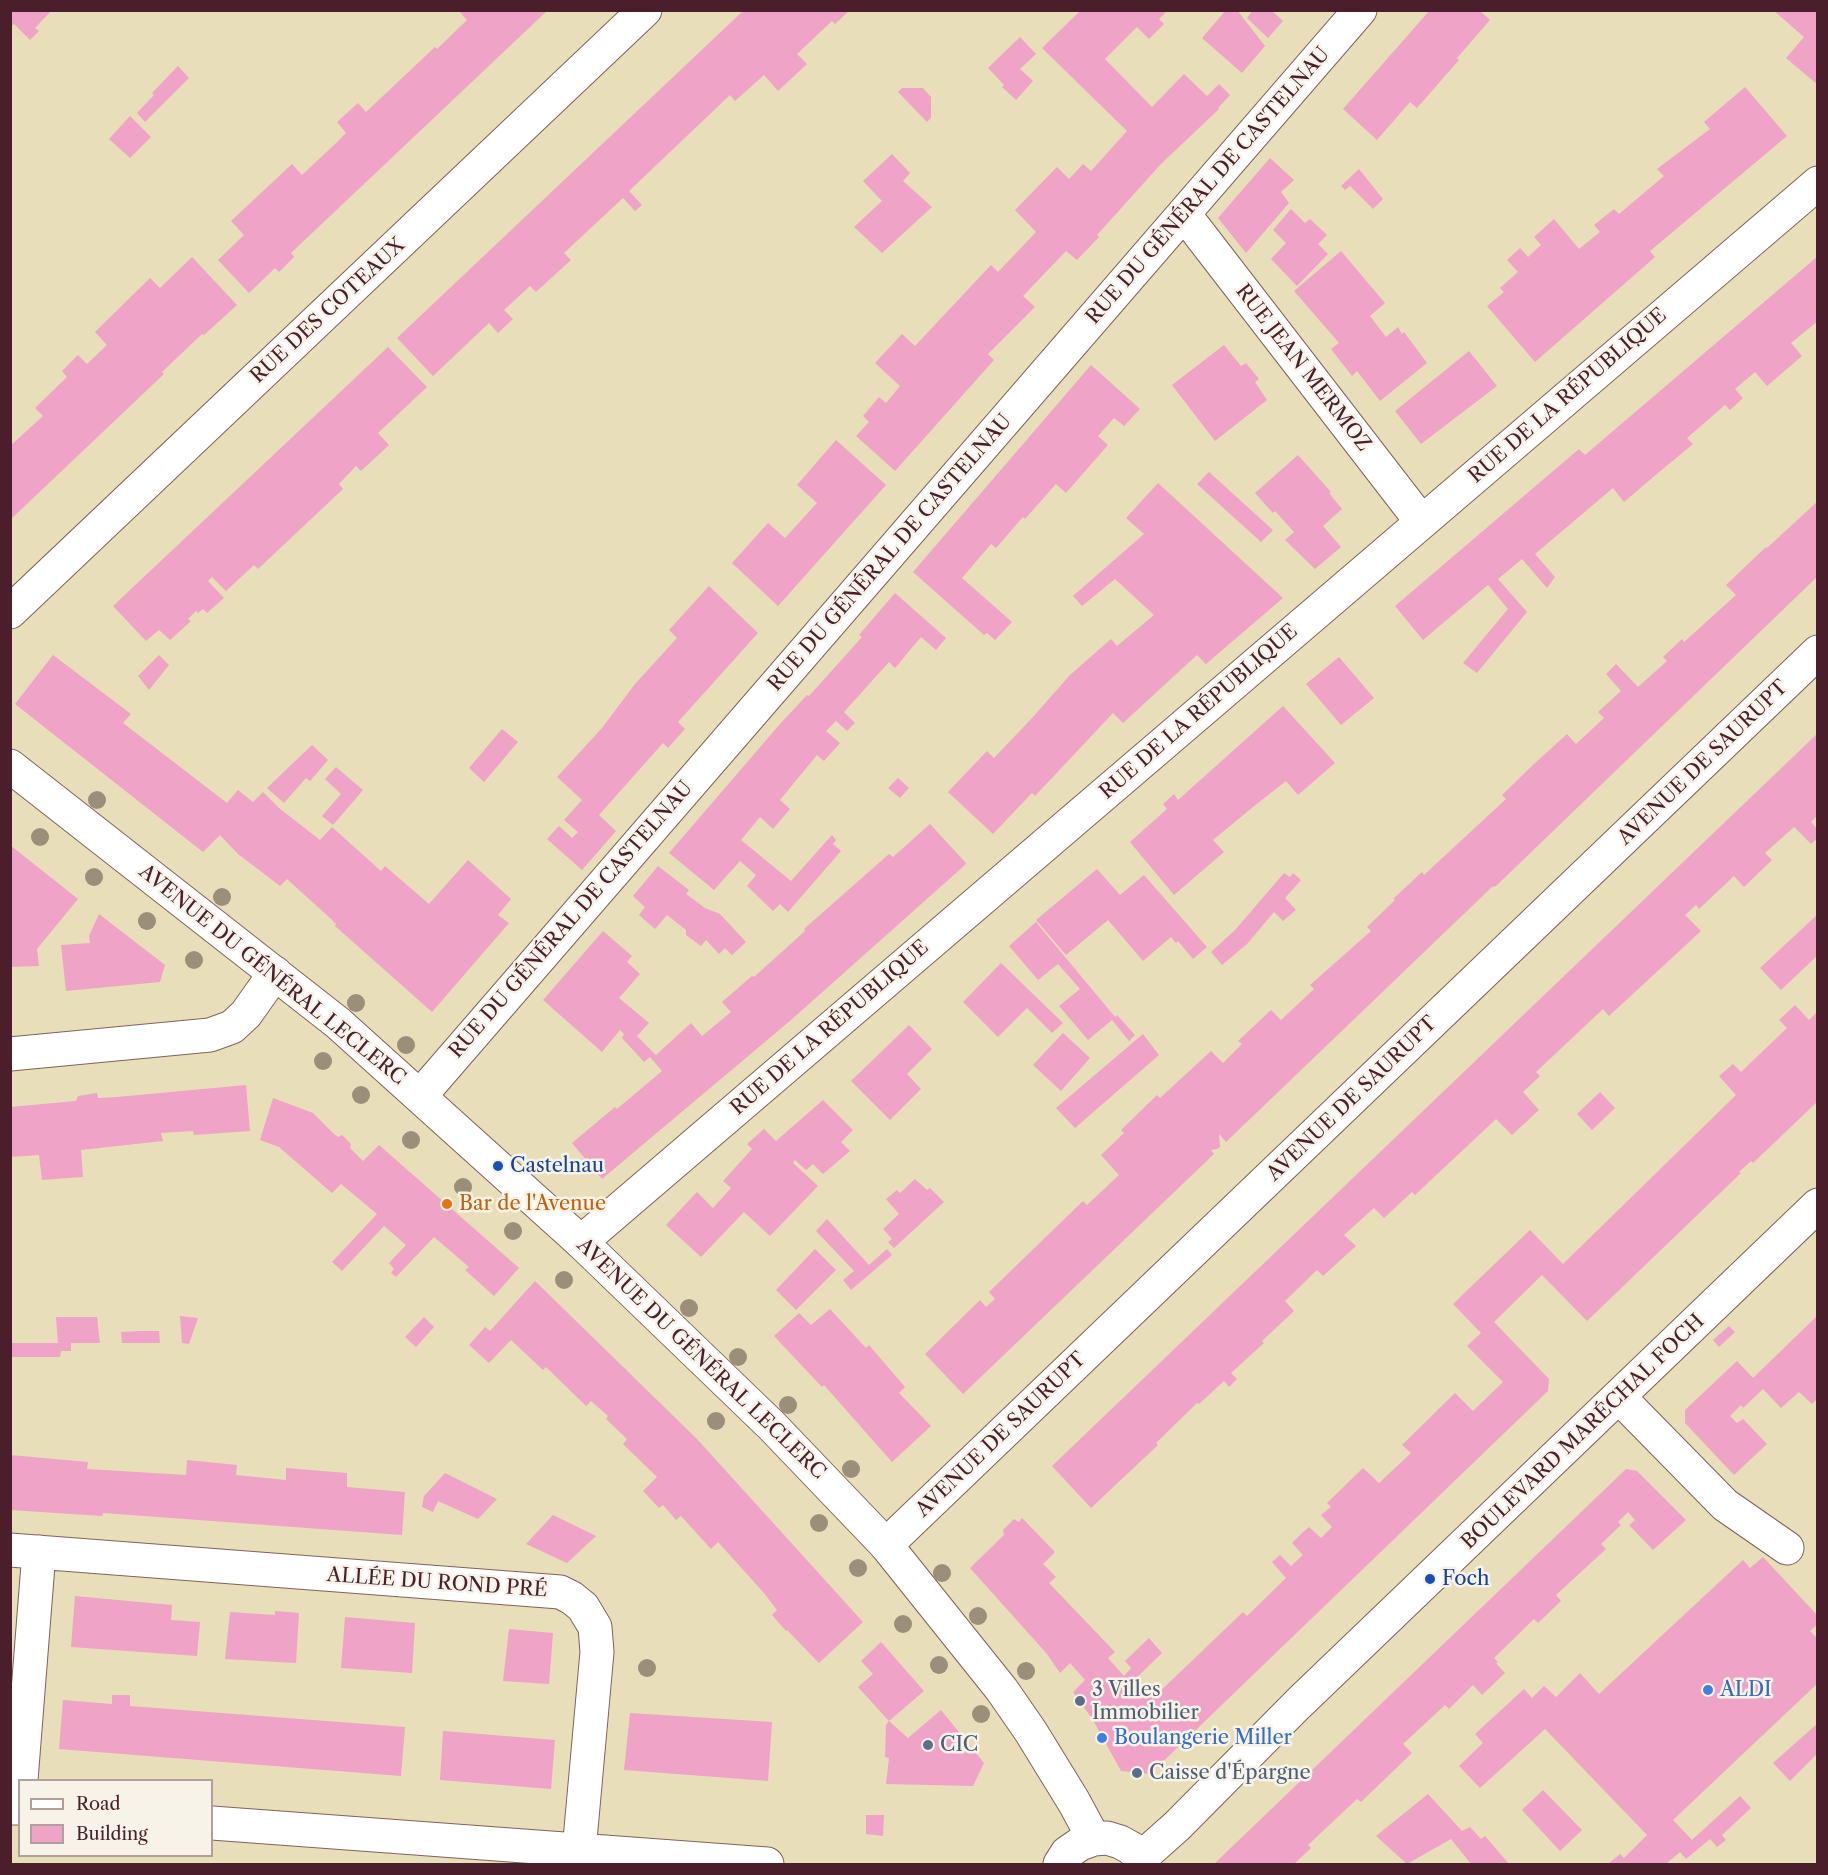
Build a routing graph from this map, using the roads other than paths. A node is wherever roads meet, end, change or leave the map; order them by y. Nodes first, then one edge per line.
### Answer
1 (645, 10) edge
2 (1360, 10) edge
3 (1818, 183) edge
4 (1184, 214) junction
5 (1421, 521) junction
6 (10, 612) edge
7 (1818, 652) edge
8 (10, 766) edge
9 (275, 973) junction
10 (10, 1054) edge
11 (420, 1096) junction
12 (1818, 1205) edge
13 (581, 1242) junction
14 (1619, 1397) junction
15 (886, 1545) junction
16 (1787, 1548) dead end
17 (25, 1551) edge
18 (21, 1779) edge
19 (213, 1823) edge
20 (1094, 1839) junction
21 (579, 1851) junction
22 (1142, 1861) edge
23 (767, 1864) edge
24 (1060, 1864) edge

1 - 6 street, RUE DES COTEAUX
2 - 4 street, RUE DU GÉNÉRAL DE CASTELNAU
3 - 5 street, RUE DE LA RÉPUBLIQUE
4 - 5 street, RUE JEAN MERMOZ
4 - 11 street, RUE DU GÉNÉRAL DE CASTELNAU
5 - 13 street, RUE DE LA RÉPUBLIQUE
7 - 15 street, AVENUE DE SAURUPT
8 - 9 street, AVENUE DU GÉNÉRAL LECLERC
9 - 10 street
9 - 11 street, AVENUE DU GÉNÉRAL LECLERC
11 - 13 street, AVENUE DU GÉNÉRAL LECLERC
12 - 14 street, BOULEVARD MARÉCHAL FOCH
13 - 15 street, AVENUE DU GÉNÉRAL LECLERC
14 - 16 street
14 - 22 street, BOULEVARD MARÉCHAL FOCH
15 - 20 street, AVENUE DU GÉNÉRAL LECLERC
17 - 18 street, ALLÉE DU ROND PRÉ
17 - 21 street, ALLÉE DU ROND PRÉ
19 - 21 street
20 - 22 street
20 - 24 street
21 - 23 street

